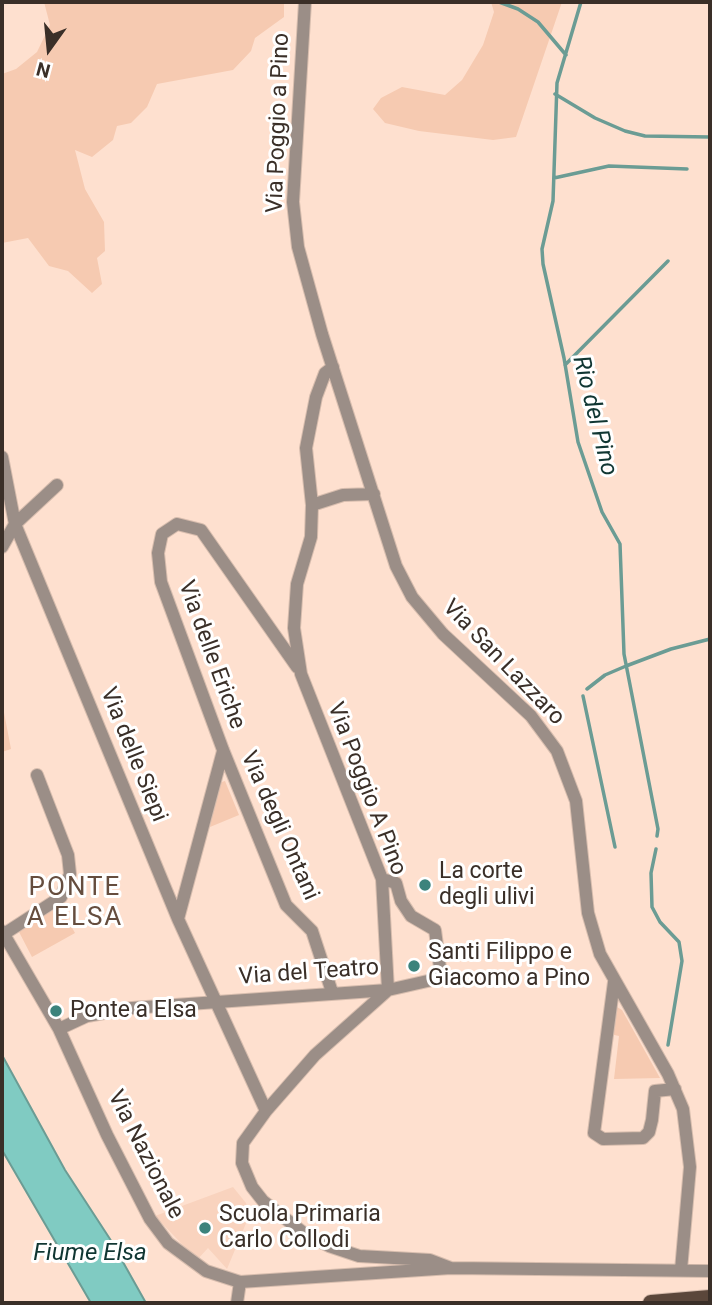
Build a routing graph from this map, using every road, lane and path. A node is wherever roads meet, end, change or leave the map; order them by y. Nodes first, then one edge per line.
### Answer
1 (305, 2) edge
2 (333, 367) junction
3 (2, 457) edge
4 (57, 485) dead end
5 (374, 494) junction
6 (312, 505) junction
7 (15, 524) junction
8 (2, 547) edge
9 (301, 674) junction
10 (223, 750) junction
11 (37, 775) dead end
12 (382, 879) junction
13 (178, 919) junction
14 (3, 932) edge
15 (614, 982) junction
16 (388, 990) junction
17 (332, 992) junction
18 (216, 1000) junction
19 (59, 1029) junction
20 (675, 1089) junction
21 (266, 1111) junction
22 (451, 1268) junction
23 (681, 1270) junction
24 (710, 1271) edge
25 (240, 1282) junction
26 (710, 1298) edge
27 (237, 1303) edge
28 (651, 1303) edge

1 - 2 street, Via Poggio a Pino
2 - 5 street, Via San Lazzaro
2 - 6 street, Via Poggio A Pino
3 - 7 street, Via delle Siepi
4 - 7 street
5 - 6 street
5 - 15 street, Via San Lazzaro
6 - 9 street, Via Poggio A Pino
7 - 8 street
7 - 13 street, Via delle Siepi
9 - 10 street, Via delle Eriche
9 - 12 street, Via Poggio A Pino
10 - 13 street, Via delle Eriche
10 - 17 street, Via degli Ontani
11 - 14 street
12 - 16 street, Via Poggio A Pino
12 - 16 street, Via del Teatro
13 - 18 street, Via delle Siepi
14 - 19 street, Via Nazionale
15 - 20 street, Via San Lazzaro
15 - 20 street
16 - 17 street, Via del Teatro
16 - 21 street
17 - 18 street, Via del Teatro
18 - 19 street, Via del Teatro
18 - 21 street, Via delle Siepi
19 - 25 street, Via Nazionale
20 - 23 street, Via San Lazzaro
21 - 22 street
22 - 23 street, Via Nazionale
22 - 25 street, Via Nazionale
23 - 24 street, Via Nazionale
25 - 27 street
26 - 28 main road

